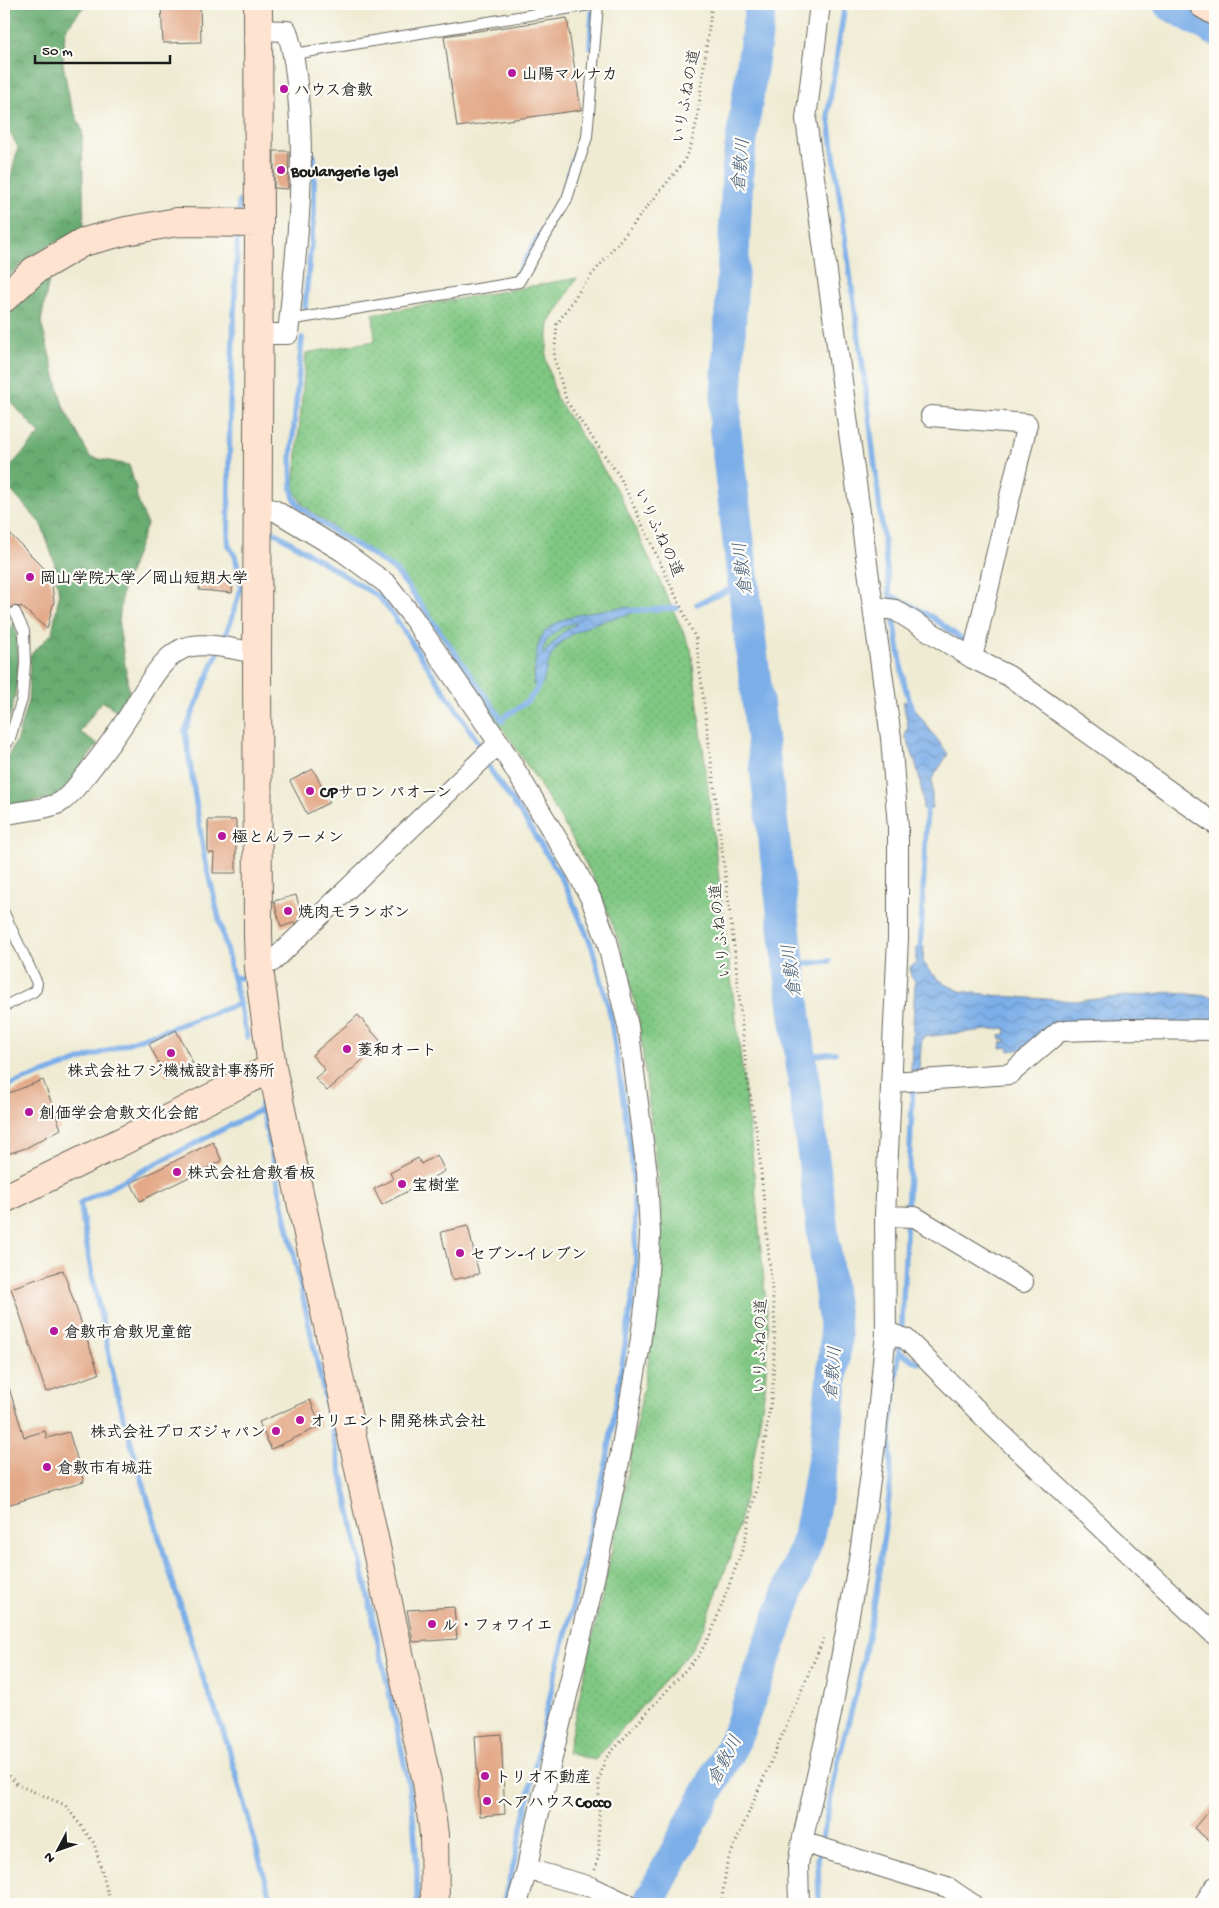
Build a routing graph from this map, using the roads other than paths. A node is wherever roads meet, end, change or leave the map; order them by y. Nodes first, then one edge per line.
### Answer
1 (597, 4) edge
2 (820, 4) edge
3 (1203, 4) edge
4 (1215, 11) edge
5 (258, 17) edge
6 (294, 54) junction
7 (244, 223) junction
8 (4, 298) edge
9 (289, 320) junction
10 (258, 334) junction
11 (931, 416) dead end
12 (257, 506) junction
13 (885, 609) junction
14 (15, 612) dead end
15 (256, 653) junction
16 (972, 658) junction
17 (4, 748) edge
18 (490, 751) junction
19 (37, 810) junction
20 (4, 815) edge
21 (4, 824) edge
22 (1215, 824) edge
23 (4, 913) edge
24 (259, 968) junction
25 (5, 1004) edge
26 (1215, 1030) edge
27 (272, 1068) junction
28 (907, 1081) junction
29 (4, 1199) edge
30 (900, 1217) junction
31 (1024, 1282) dead end
32 (896, 1335) junction
33 (1215, 1635) edge
34 (814, 1845) junction
35 (527, 1870) junction
36 (1215, 1887) edge
37 (436, 1904) edge
38 (517, 1904) edge
39 (626, 1904) edge
40 (799, 1904) edge
41 (972, 1904) edge
42 (1204, 1904) edge

1 - 6 lane
1 - 9 lane
2 - 13 street
3 - 4 street
5 - 6 street
5 - 7 street
6 - 9 street
7 - 8 street
7 - 10 street
9 - 10 street
10 - 12 street
11 - 16 street
12 - 15 street
12 - 18 street
13 - 16 street
13 - 28 street
14 - 17 lane
15 - 19 street
15 - 24 street
16 - 22 street
18 - 24 street
18 - 35 street
19 - 20 street
19 - 21 lane
23 - 25 lane
24 - 27 street
26 - 28 street
27 - 29 street
27 - 37 street
28 - 30 street
30 - 31 street
30 - 32 street
32 - 33 street
32 - 34 street
34 - 40 street
34 - 41 street
35 - 38 street
35 - 39 street
36 - 42 street

